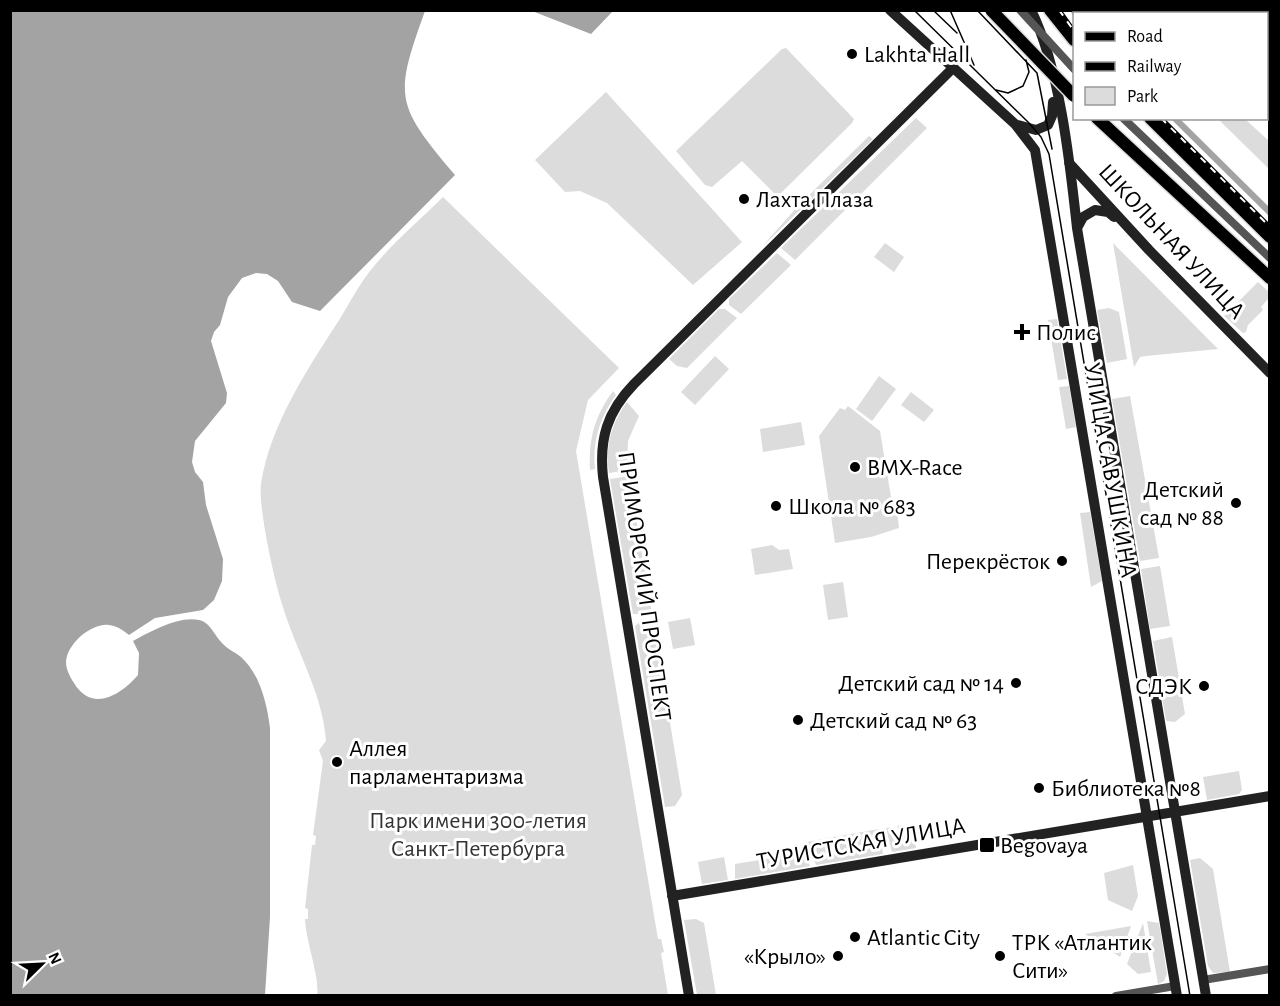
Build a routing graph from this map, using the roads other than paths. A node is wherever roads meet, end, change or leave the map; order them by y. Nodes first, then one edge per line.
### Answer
1 (991, 10) edge
2 (1020, 10) edge
3 (1031, 10) edge
4 (1050, 10) edge
5 (891, 12) edge
6 (1073, 39) edge
7 (1073, 68) edge
8 (952, 69) junction
9 (1053, 74) junction
10 (1073, 95) edge
11 (1099, 120) edge
12 (1124, 120) edge
13 (1152, 120) edge
14 (1015, 124) junction
15 (1069, 163) junction
16 (1126, 226) junction
17 (1077, 228) junction
18 (1269, 237) edge
19 (1269, 258) edge
20 (1269, 278) edge
21 (1269, 374) edge
22 (1269, 796) edge
23 (1175, 812) junction
24 (1147, 817) junction
25 (672, 896) junction
26 (1269, 969) edge
27 (1203, 980) junction
28 (1176, 991) edge
29 (689, 996) edge
30 (1116, 996) edge
31 (1206, 996) edge

1 - 10 main road, bridge
2 - 7 street, bridge
3 - 9 main road, УЛИЦА САВУШКИНА
4 - 6 main road
5 - 8 main road, УЛИЦА САВУШКИНА
8 - 14 main road, УЛИЦА САВУШКИНА
8 - 25 main road, ПРИМОРСКИЙ ПРОСПЕКТ
9 - 14 main road
9 - 15 main road, УЛИЦА САВУШКИНА
11 - 20 main road
12 - 19 street
13 - 18 main road
14 - 24 main road, УЛИЦА САВУШКИНА
15 - 16 main road, ШКОЛЬНАЯ УЛИЦА
15 - 17 main road, УЛИЦА САВУШКИНА
16 - 17 main road
16 - 21 main road, ШКОЛЬНАЯ УЛИЦА
17 - 23 main road, УЛИЦА САВУШКИНА
22 - 23 main road, ТУРИСТСКАЯ УЛИЦА
23 - 24 main road, ТУРИСТСКАЯ УЛИЦА
23 - 27 main road, УЛИЦА САВУШКИНА
24 - 25 main road, ТУРИСТСКАЯ УЛИЦА
24 - 28 main road, УЛИЦА САВУШКИНА
25 - 29 main road, ПРИМОРСКИЙ ПРОСПЕКТ
26 - 27 street
27 - 31 main road, УЛИЦА САВУШКИНА
28 - 30 street

